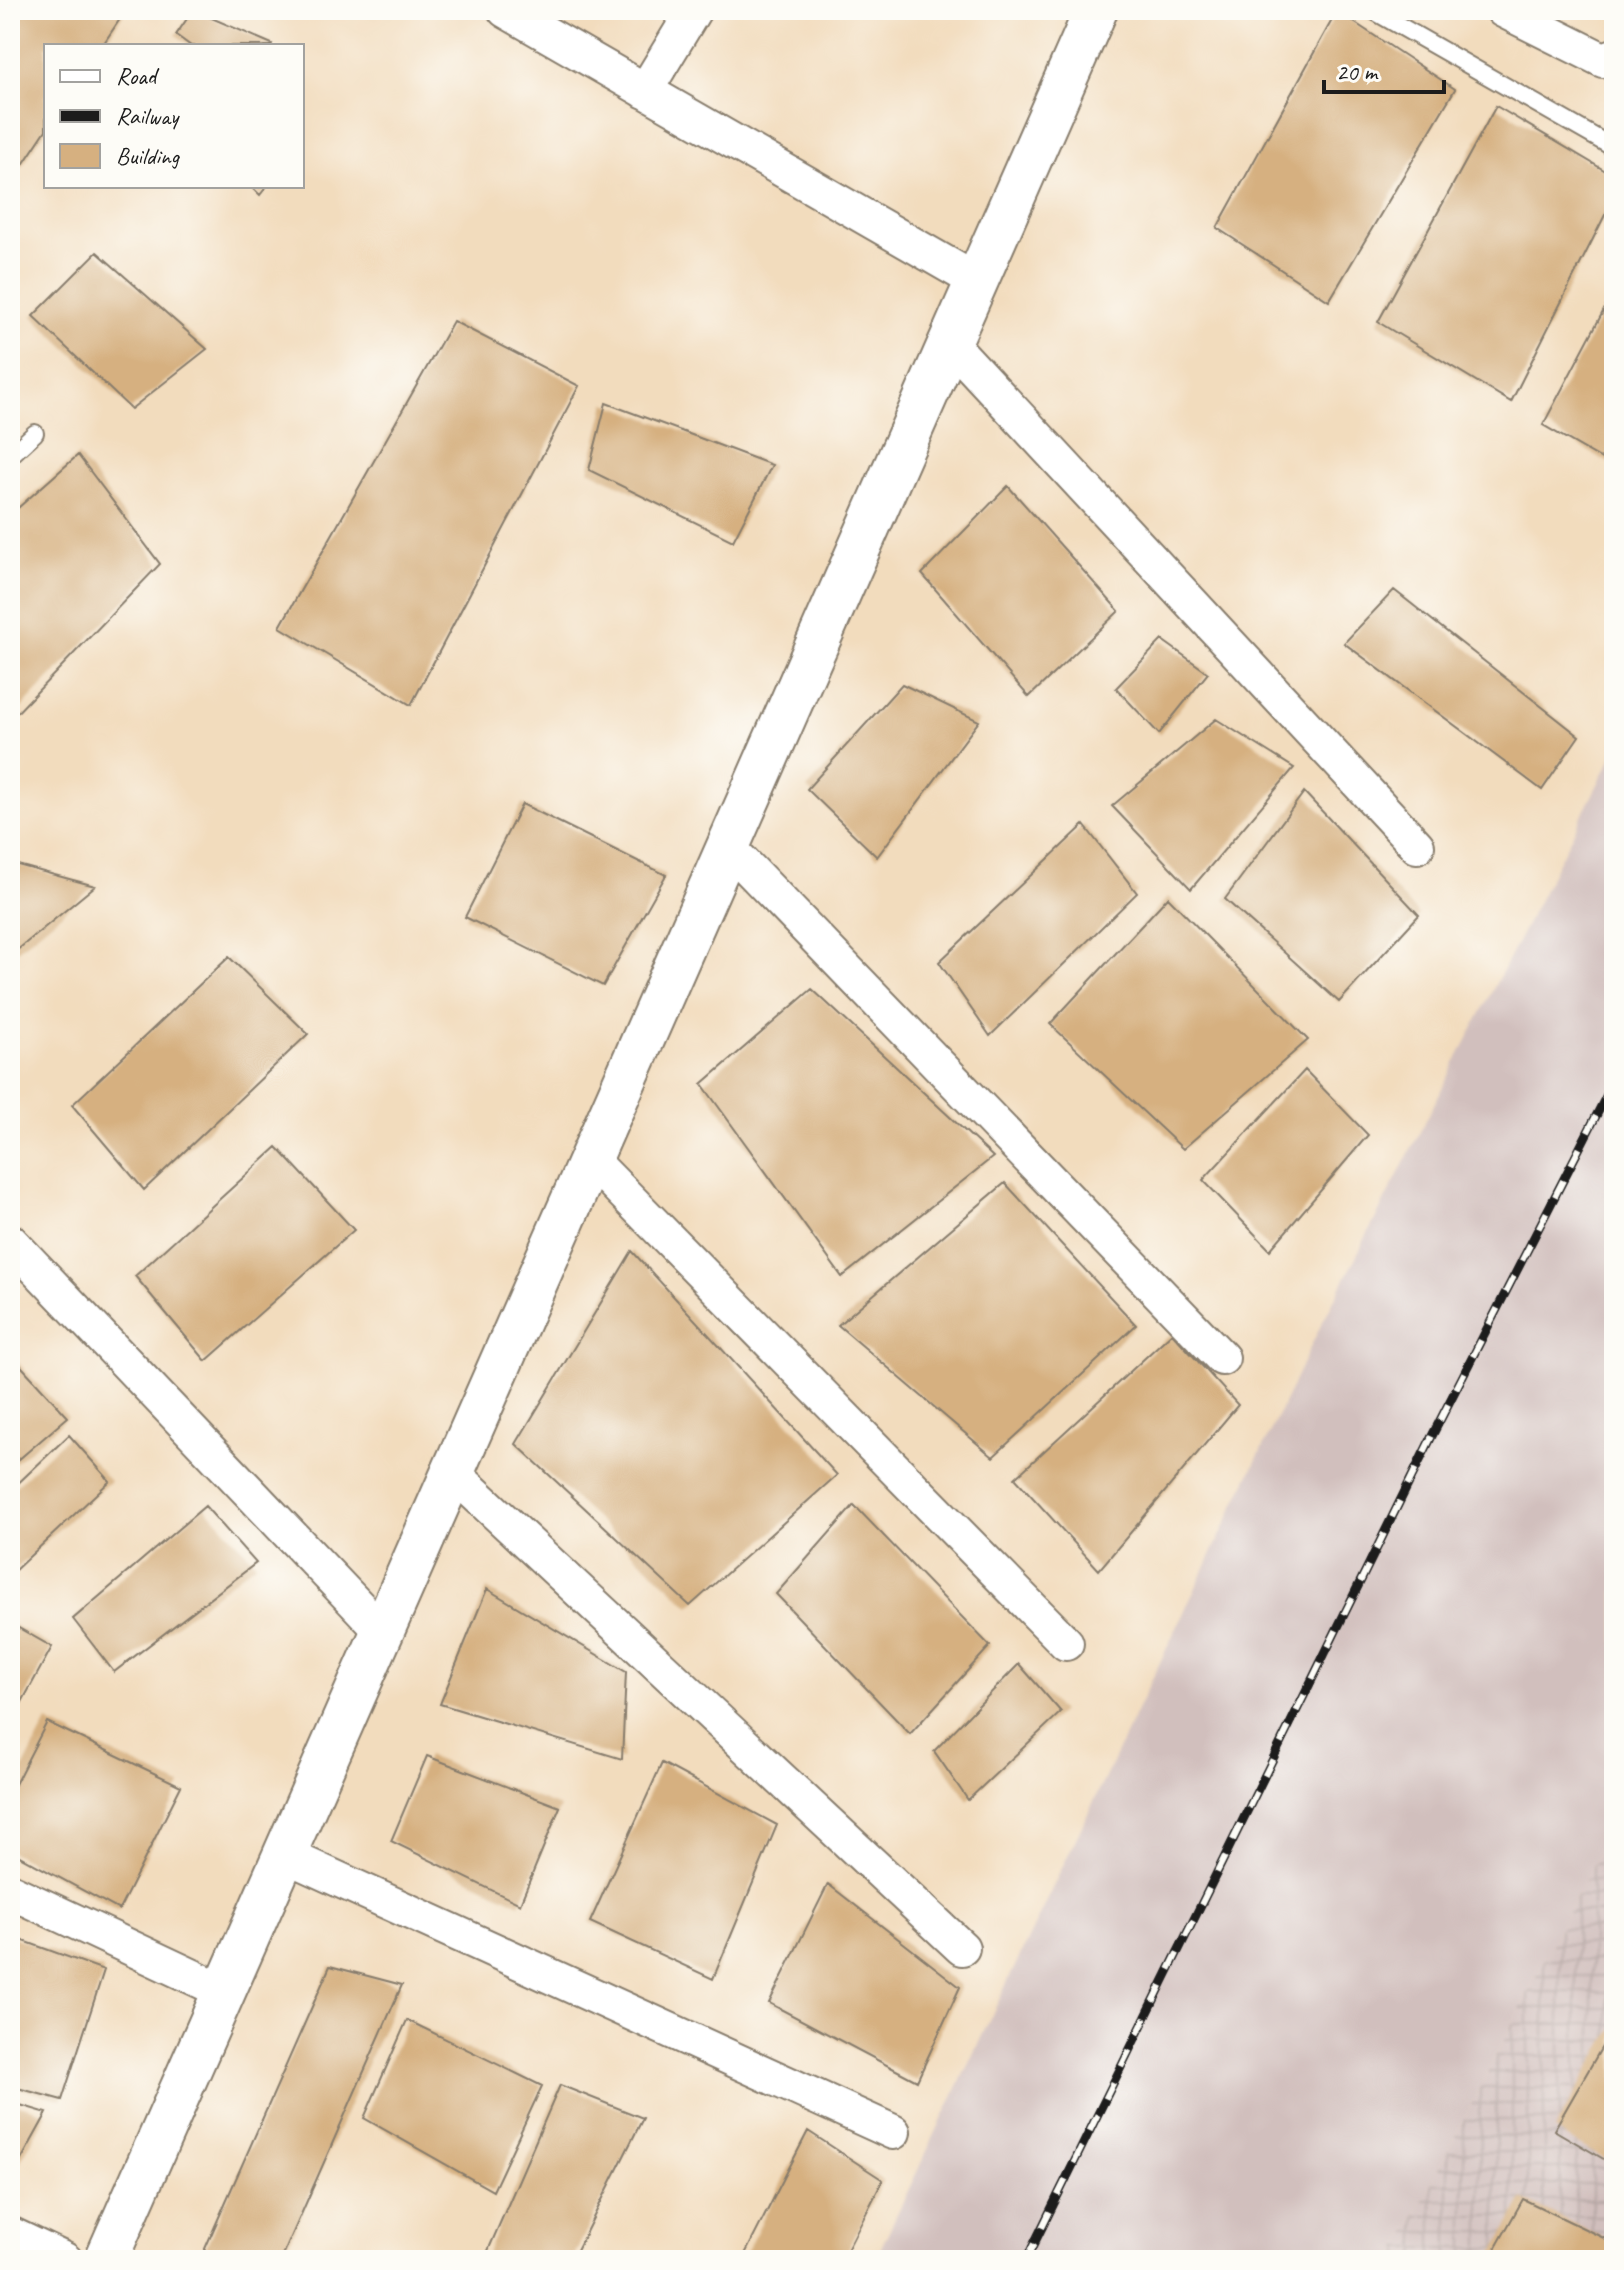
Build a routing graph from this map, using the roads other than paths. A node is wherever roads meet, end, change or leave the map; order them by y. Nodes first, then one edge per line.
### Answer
1 (505, 10) edge
2 (694, 10) edge
3 (1096, 10) edge
4 (1372, 10) edge
5 (1503, 10) edge
6 (1614, 56) edge
7 (645, 91) junction
8 (1614, 148) edge
9 (978, 282) junction
10 (951, 344) junction
11 (35, 433) dead end
12 (10, 456) edge
13 (1417, 846) dead end
14 (729, 848) junction
15 (591, 1160) junction
16 (10, 1241) edge
17 (1222, 1358) dead end
18 (453, 1473) junction
19 (383, 1632) junction
20 (1066, 1643) dead end
21 (285, 1855) junction
22 (10, 1891) edge
23 (962, 1948) dead end
24 (225, 1992) junction
25 (893, 2132) dead end
26 (10, 2234) edge
27 (65, 2260) edge
28 (106, 2260) edge

1 - 7 street
2 - 7 street
3 - 9 street
4 - 8 lane
5 - 6 street
7 - 9 street
9 - 10 street
10 - 13 street
10 - 14 street
11 - 12 lane
14 - 15 street
14 - 17 street
15 - 18 street
15 - 20 street
16 - 19 street
18 - 19 street
18 - 23 street
19 - 21 street
21 - 24 street
21 - 25 street
22 - 24 street
24 - 28 street
26 - 27 street

